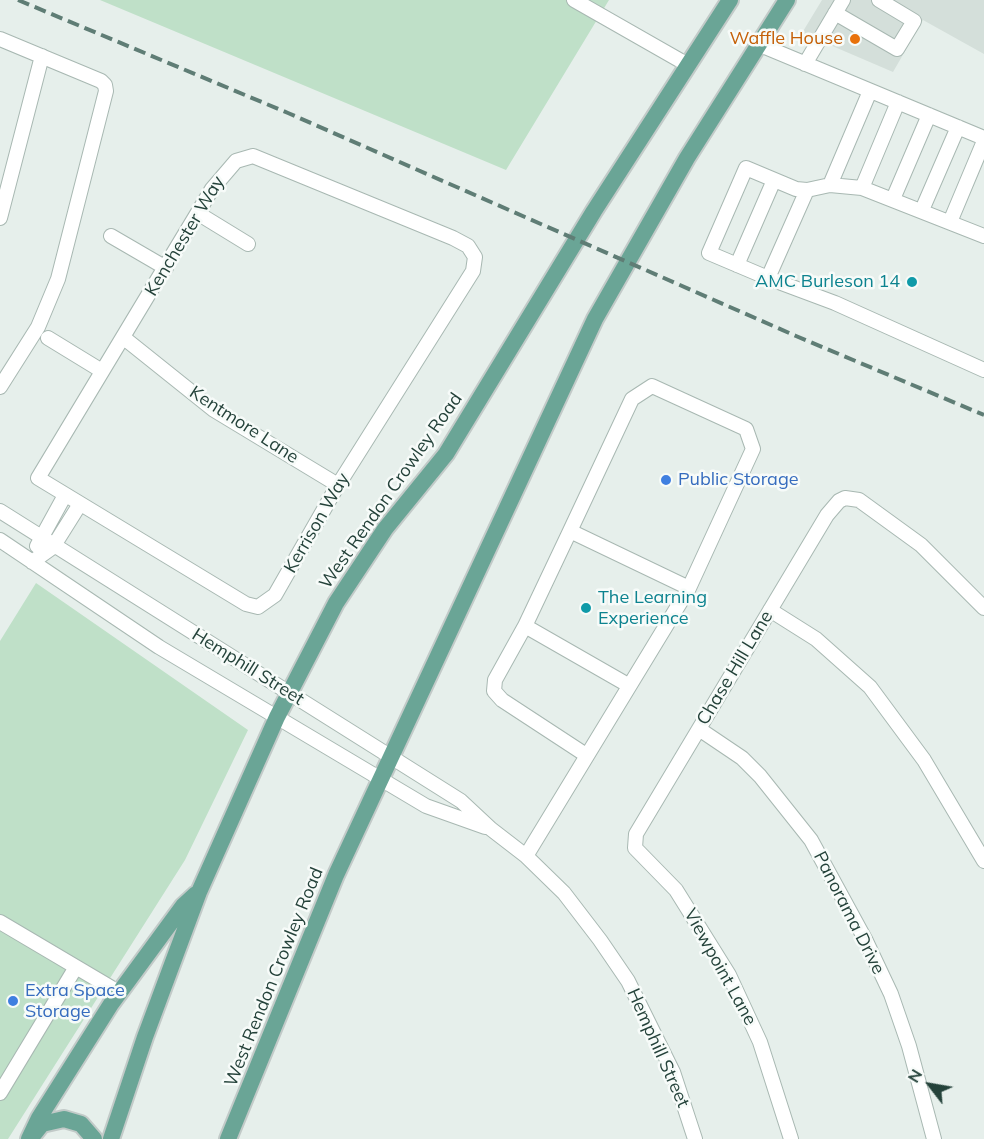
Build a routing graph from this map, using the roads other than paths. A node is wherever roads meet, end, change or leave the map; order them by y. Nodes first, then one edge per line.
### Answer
1 (574, 0) edge
2 (730, 0) edge
3 (787, 0) edge
4 (843, 0) edge
5 (879, 0) edge
6 (835, 13) junction
7 (0, 39) edge
8 (758, 44) junction
9 (42, 56) junction
10 (805, 64) junction
11 (688, 65) junction
12 (870, 91) junction
13 (898, 102) junction
14 (929, 115) junction
15 (958, 127) junction
16 (984, 139) edge
17 (774, 180) junction
18 (830, 185) junction
19 (862, 188) junction
20 (807, 190) junction
21 (893, 199) junction
22 (922, 210) junction
23 (199, 214) junction
24 (0, 218) edge
25 (950, 222) junction
26 (983, 232) edge
27 (111, 236) dead end
28 (249, 244) dead end
29 (475, 257) joint
30 (737, 265) junction
31 (166, 268) junction
32 (768, 278) junction
33 (48, 338) dead end
34 (124, 338) junction
35 (984, 370) edge
36 (102, 371) junction
37 (0, 387) edge
38 (38, 478) joint
39 (338, 485) junction
40 (65, 495) junction
41 (80, 504) junction
42 (0, 511) edge
43 (570, 531) junction
44 (39, 538) junction
45 (0, 540) edge
46 (53, 547) junction
47 (32, 562) junction
48 (689, 588) junction
49 (984, 608) edge
50 (770, 610) junction
51 (525, 626) junction
52 (628, 685) junction
53 (290, 692) junction
54 (277, 717) junction
55 (699, 729) junction
56 (586, 755) junction
57 (392, 757) junction
58 (381, 779) junction
59 (491, 830) junction
60 (635, 844) joint
61 (526, 856) junction
62 (984, 861) edge
63 (199, 892) junction
64 (0, 922) edge
65 (76, 967) junction
66 (120, 993) junction
67 (0, 1093) edge
68 (29, 1139) edge
69 (94, 1139) edge
70 (111, 1139) edge
71 (228, 1139) edge
72 (695, 1139) edge
73 (791, 1139) edge
74 (934, 1139) edge

1 - 11 street
2 - 11 main road, West Rendon Crowley Road
3 - 8 main road, West Rendon Crowley Road
4 - 6 street
5 - 6 street
6 - 10 street
7 - 9 street
8 - 10 street
8 - 57 main road, West Rendon Crowley Road
9 - 24 street
9 - 37 street
10 - 12 street
11 - 53 main road, West Rendon Crowley Road
12 - 13 street
12 - 18 street
13 - 14 street
13 - 19 street
14 - 15 street
14 - 21 street
15 - 16 street
15 - 22 street
16 - 25 street
17 - 20 street
17 - 30 street
17 - 30 street
18 - 19 street
18 - 20 street
19 - 21 street
20 - 32 street
21 - 22 street
22 - 25 street
23 - 28 street
23 - 29 street, Kenchester Way
23 - 31 street, Kenchester Way
25 - 26 street
27 - 31 street
29 - 39 street, Kerrison Way
30 - 32 street
31 - 34 street, Kenchester Way
32 - 35 street
33 - 36 street
34 - 36 street, Kenchester Way
34 - 39 street, Kentmore Lane
36 - 38 street, Kenchester Way
38 - 40 street, Kerrison Way
39 - 41 street, Kerrison Way
40 - 41 street, Kerrison Way
40 - 44 street
41 - 46 street
42 - 44 street, Hemphill Street
43 - 48 street
43 - 48 street
43 - 51 street
44 - 46 street, Hemphill Street
44 - 47 street
45 - 47 street, Hemphill Street
46 - 47 street
46 - 53 street, Hemphill Street
47 - 54 street, Hemphill Street
48 - 52 street
49 - 50 street, Chase Hill Lane
50 - 55 street, Chase Hill Lane
50 - 62 street
51 - 52 street
51 - 56 street
52 - 56 street
53 - 54 main road, West Rendon Crowley Road
53 - 57 street, Hemphill Street
54 - 58 street, Hemphill Street
54 - 63 main road, West Rendon Crowley Road
55 - 60 street, Chase Hill Lane
55 - 74 street, Panorama Drive
56 - 61 street
57 - 58 main road, West Rendon Crowley Road
57 - 59 street, Hemphill Street
58 - 59 street, Hemphill Street
58 - 71 main road, West Rendon Crowley Road
59 - 61 street, Hemphill Street
60 - 73 street, Viewpoint Lane
61 - 72 street, Hemphill Street
63 - 66 main road
63 - 70 main road, West Rendon Crowley Road
64 - 65 street
65 - 66 street
65 - 67 street
66 - 68 main road
68 - 69 main road

